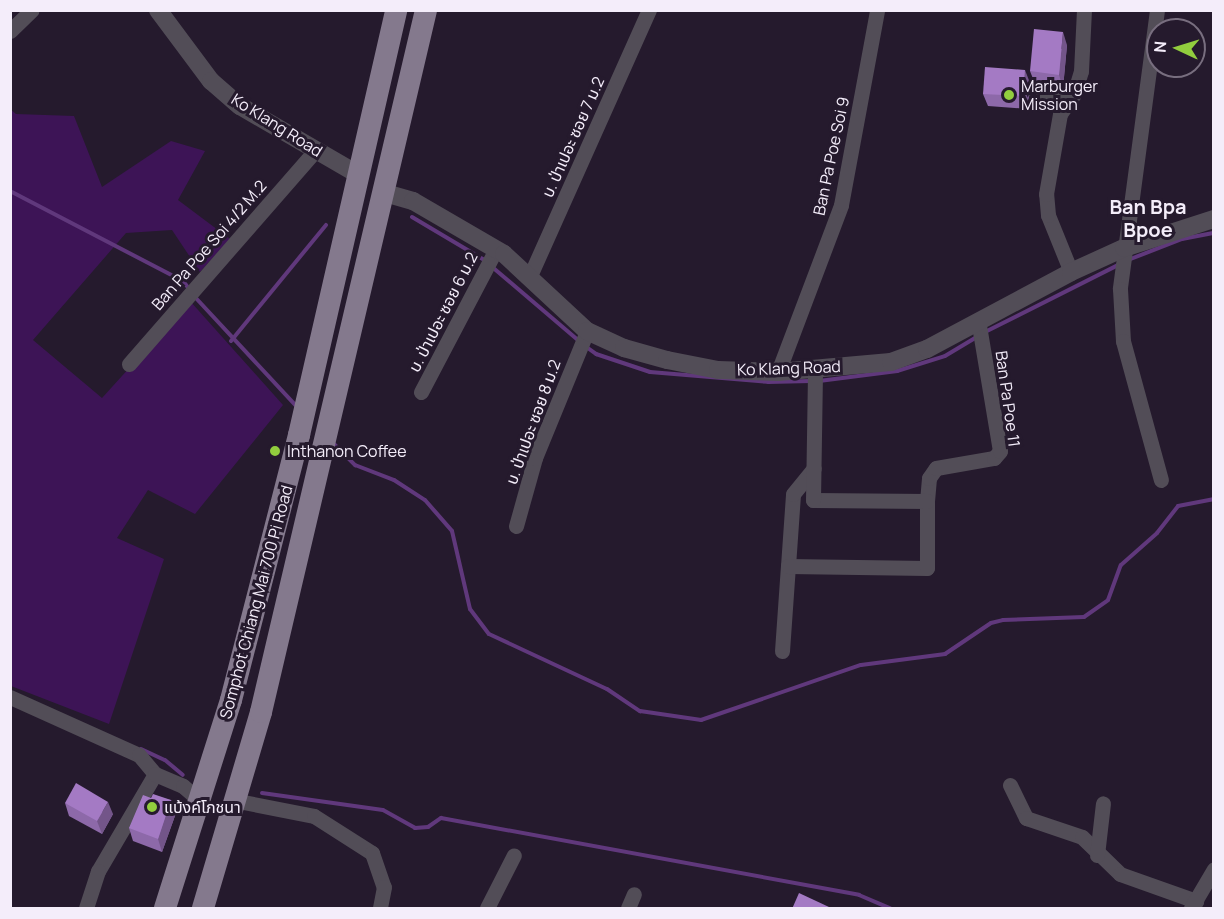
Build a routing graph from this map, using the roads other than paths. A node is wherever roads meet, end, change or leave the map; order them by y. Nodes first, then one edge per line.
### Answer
1 (32, 10) edge
2 (158, 10) edge
3 (396, 10) edge
4 (426, 10) edge
5 (649, 10) edge
6 (877, 10) edge
7 (1084, 10) edge
8 (1157, 10) edge
9 (10, 31) edge
10 (1036, 93) dead end
11 (1064, 105) junction
12 (316, 150) junction
13 (359, 175) junction
14 (385, 193) junction
15 (1213, 218) edge
16 (496, 249) junction
17 (1123, 258) junction
18 (1071, 272) junction
19 (529, 278) junction
20 (980, 330) junction
21 (583, 339) junction
22 (129, 364) dead end
23 (778, 372) junction
24 (815, 378) junction
25 (422, 392) dead end
26 (814, 468) junction
27 (1161, 480) dead end
28 (927, 501) junction
29 (516, 526) dead end
30 (788, 566) junction
31 (782, 651) dead end
32 (10, 697) edge
33 (155, 774) junction
34 (1010, 785) dead end
35 (200, 801) junction
36 (238, 801) junction
37 (1103, 803) dead end
38 (188, 838) junction
39 (223, 846) junction
40 (514, 855) dead end
41 (1097, 855) junction
42 (1214, 869) edge
43 (1193, 905) edge
44 (86, 909) edge
45 (154, 909) edge
46 (165, 909) edge
47 (203, 909) edge
48 (216, 909) edge
49 (380, 909) edge
50 (487, 909) edge

1 - 9 street
2 - 12 street, Ko Klang Road
3 - 13 main road, Somphot Chiang Mai 700 Pi Road
4 - 14 main road, Somphot Chiang Mai 700 Pi Road
5 - 19 street, บ. ป่าเปอะ ซอย 7 ม.2
6 - 23 street, Ban Pa Poe Soi 9
7 - 11 street
8 - 17 street
10 - 11 street
11 - 18 street
12 - 13 street, Ko Klang Road
12 - 22 street, Ban Pa Poe Soi 4/2 M.2
13 - 35 main road, Somphot Chiang Mai 700 Pi Road
14 - 16 street, Ko Klang Road
14 - 36 main road, Somphot Chiang Mai 700 Pi Road
15 - 17 street, Ko Klang Road
16 - 19 street, Ko Klang Road
16 - 25 street, บ. ป่าเปอะ ซอย 6 ม.2
17 - 18 street, Ko Klang Road
17 - 27 street
18 - 20 street, Ko Klang Road
19 - 21 street, Ko Klang Road
20 - 24 street, Ko Klang Road
20 - 28 street, Ban Pa Poe 11
21 - 23 street, Ko Klang Road
21 - 29 street, บ. ป่าเปอะ ซอย 8 ม.2
23 - 24 street, Ko Klang Road
24 - 26 street
26 - 28 street
26 - 30 street
28 - 30 street
30 - 31 street
32 - 33 street
33 - 35 street
33 - 44 street
34 - 41 street
35 - 38 main road, Somphot Chiang Mai 700 Pi Road
36 - 39 main road, Somphot Chiang Mai 700 Pi Road
36 - 49 street
37 - 41 street
38 - 45 main road
38 - 46 main road, Somphot Chiang Mai 700 Pi Road
39 - 47 main road, Somphot Chiang Mai 700 Pi Road
39 - 48 main road
40 - 50 street
41 - 43 street
42 - 43 street

